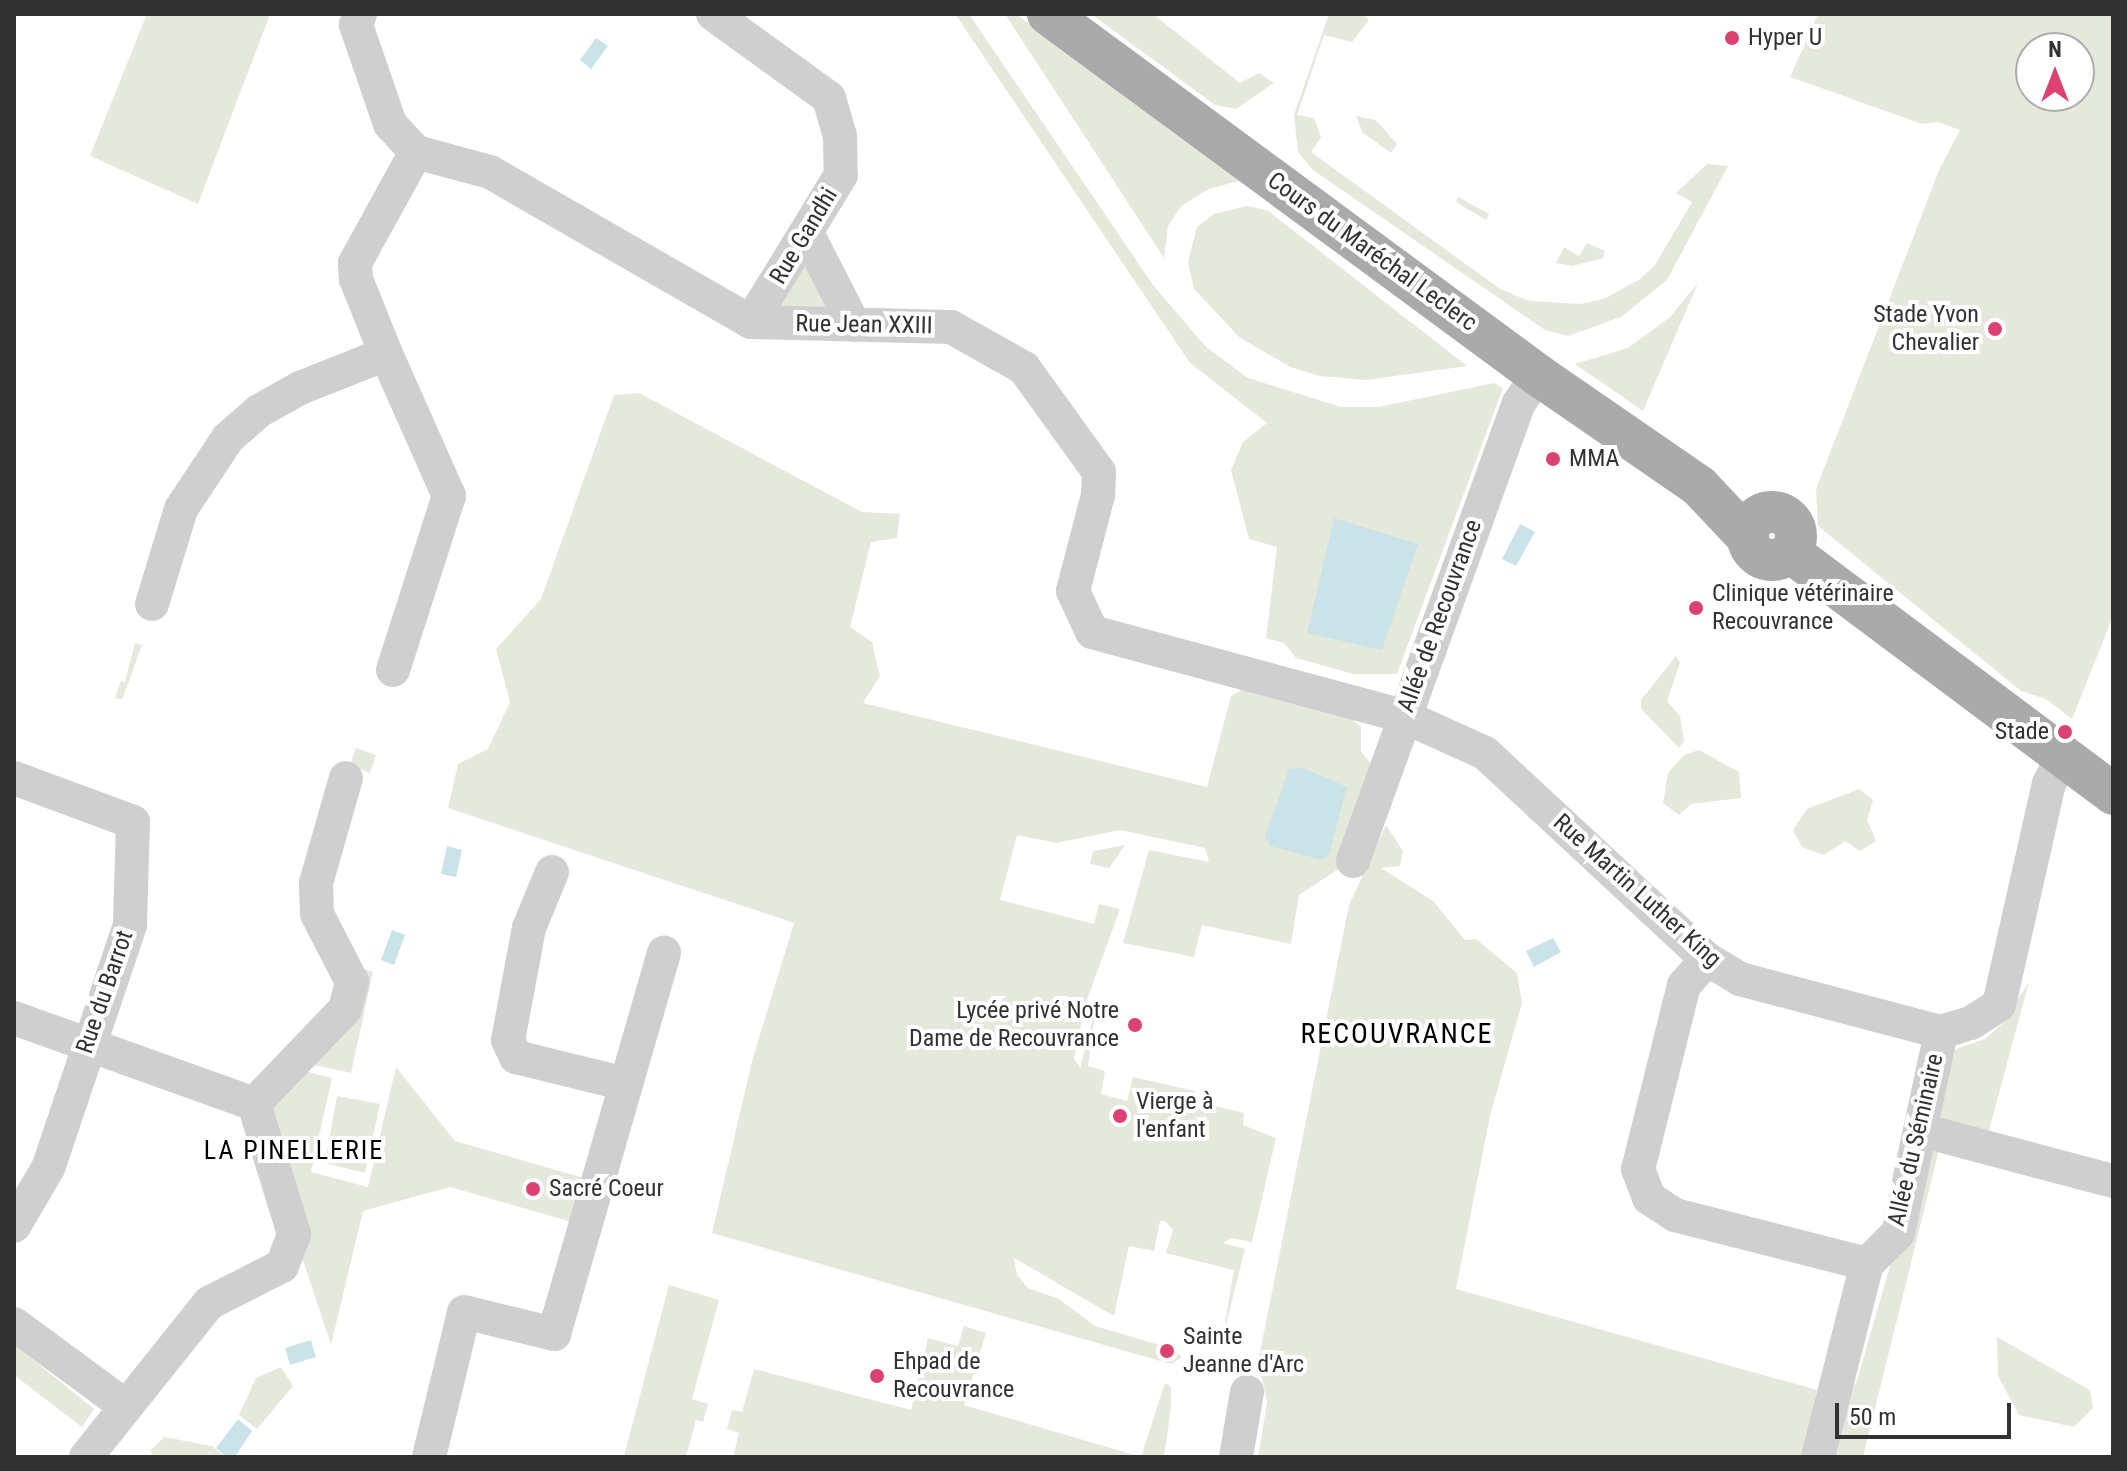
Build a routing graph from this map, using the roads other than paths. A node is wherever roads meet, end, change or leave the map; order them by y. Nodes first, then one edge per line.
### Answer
1 (360, 14) edge
2 (713, 14) edge
3 (1048, 14) edge
4 (416, 152) junction
5 (808, 235) junction
6 (751, 322) junction
7 (854, 325) junction
8 (386, 354) junction
9 (1538, 375) junction
10 (152, 604) dead end
11 (393, 670) dead end
12 (1403, 716) junction
13 (2062, 757) junction
14 (14, 778) edge
15 (346, 778) dead end
16 (2113, 794) edge
17 (1353, 861) dead end
18 (552, 872) dead end
19 (664, 953) dead end
20 (1707, 959) junction
21 (14, 1018) edge
22 (1941, 1032) junction
23 (87, 1044) junction
24 (626, 1084) junction
25 (254, 1104) junction
26 (1921, 1130) junction
27 (2113, 1181) edge
28 (14, 1226) edge
29 (1867, 1264) junction
30 (14, 1324) edge
31 (1247, 1392) dead end
32 (124, 1405) junction
33 (86, 1457) edge
34 (429, 1457) edge
35 (1236, 1457) edge
36 (1818, 1457) edge

1 - 4 street
2 - 5 street, Rue Gandhi
3 - 9 main road, Cours du Maréchal Leclerc
4 - 6 street, Rue Jean XXIII
4 - 8 street
5 - 6 street, Rue Gandhi
5 - 7 street
6 - 7 street, Rue Jean XXIII
7 - 12 street, Rue Jean XXIII
8 - 10 street
8 - 11 street
9 - 12 street, Allée de Recouvrance
9 - 13 main road, Cours du Maréchal Leclerc
12 - 17 street, Allée de Recouvrance
12 - 20 street, Rue Martin Luther King
13 - 16 main road
13 - 22 street, Allée du Séminaire
14 - 23 street, Rue du Barrot
15 - 25 street
18 - 24 street
19 - 24 street
20 - 22 street, Rue Martin Luther King
20 - 29 street
21 - 23 street
22 - 26 street, Allée du Séminaire
23 - 25 street
23 - 28 street, Rue du Barrot
24 - 34 street
25 - 32 street
26 - 27 street
26 - 29 street, Allée du Séminaire
29 - 36 street
30 - 32 street
31 - 35 street
32 - 33 street

